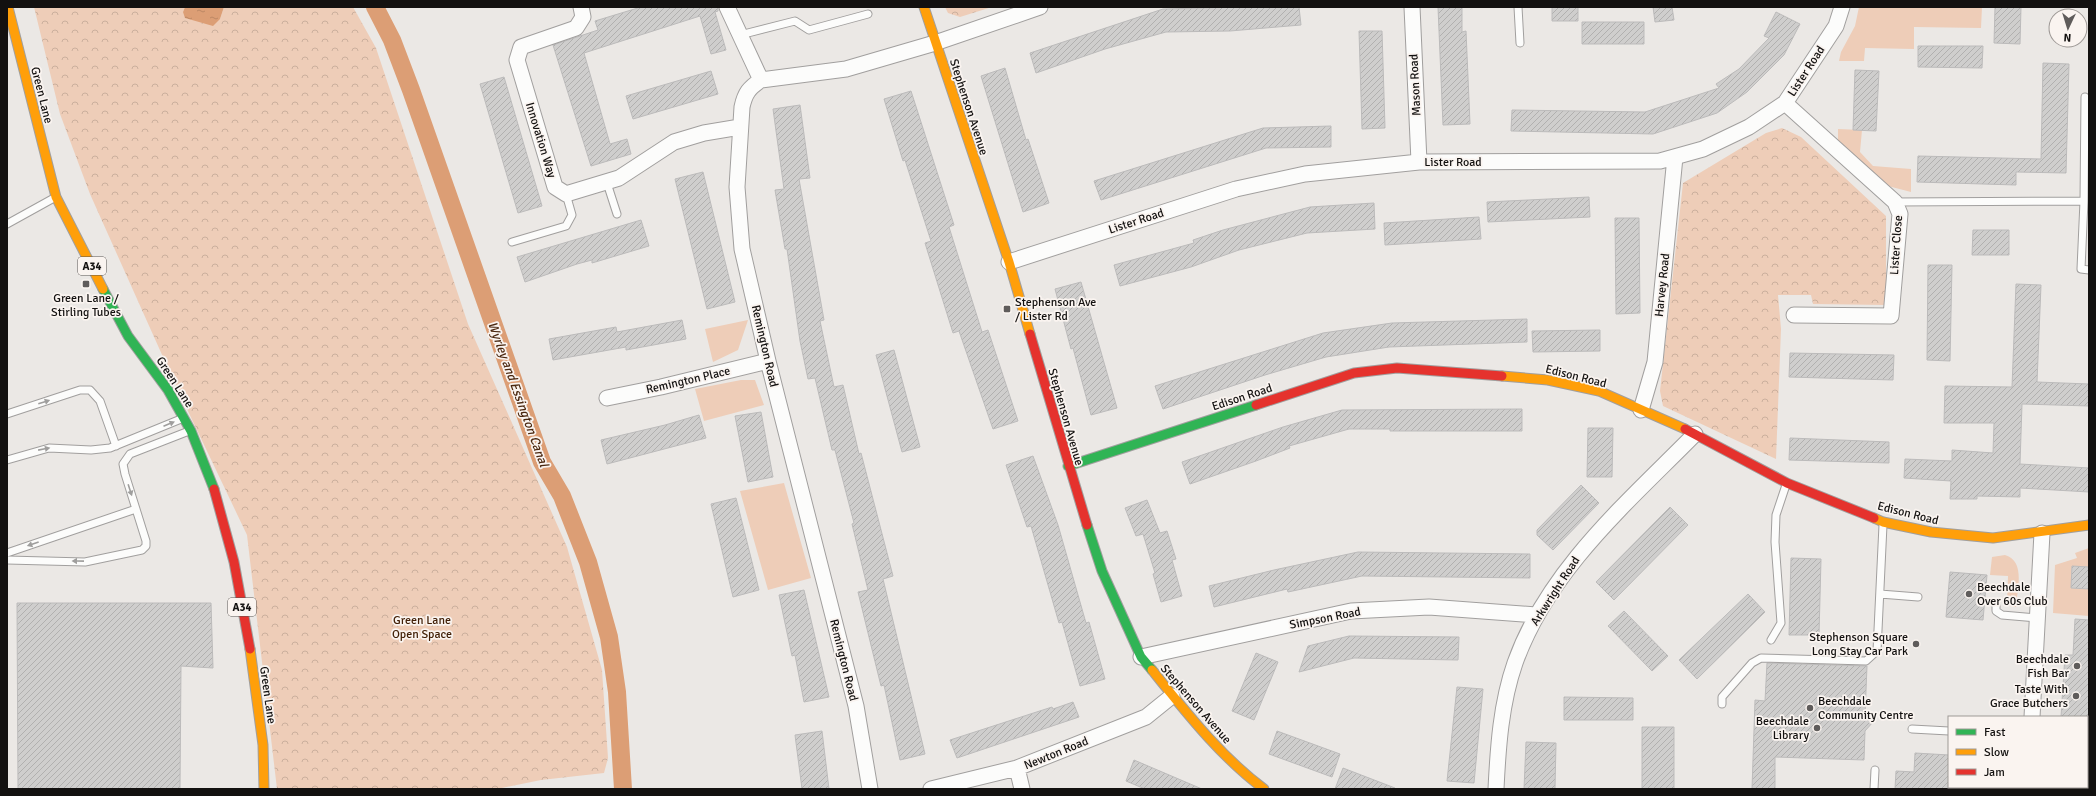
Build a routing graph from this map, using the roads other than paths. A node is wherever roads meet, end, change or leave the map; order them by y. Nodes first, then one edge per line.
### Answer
1 (8, 7) edge
2 (581, 7) edge
3 (727, 7) edge
4 (924, 7) edge
5 (1040, 7) edge
6 (1412, 7) edge
7 (1518, 7) edge
8 (1842, 7) edge
9 (868, 14) dead end
10 (740, 35) junction
11 (935, 43) junction
12 (1520, 43) dead end
13 (761, 80) junction
14 (2085, 97) dead end
15 (1785, 104) junction
16 (740, 127) junction
17 (1675, 157) junction
18 (1419, 162) junction
19 (607, 183) junction
20 (566, 194) junction
21 (56, 197) junction
22 (2084, 201) junction
23 (1896, 202) junction
24 (617, 214) dead end
25 (7, 224) edge
26 (512, 242) dead end
27 (1008, 262) junction
28 (2089, 270) edge
29 (1794, 314) dead end
30 (768, 361) junction
31 (607, 398) dead end
32 (1641, 410) junction
33 (7, 414) edge
34 (183, 418) junction
35 (191, 431) junction
36 (1695, 434) junction
37 (116, 446) junction
38 (7, 460) edge
39 (1068, 466) junction
40 (1787, 483) junction
41 (136, 509) junction
42 (1883, 522) junction
43 (2089, 525) edge
44 (2042, 533) junction
45 (7, 553) edge
46 (7, 560) edge
47 (1880, 594) junction
48 (1918, 597) dead end
49 (1996, 606) dead end
50 (1536, 615) junction
51 (2037, 618) junction
52 (1771, 640) dead end
53 (1141, 657) junction
54 (1172, 696) junction
55 (1722, 704) dead end
56 (2032, 716) edge
57 (1912, 729) dead end
58 (1948, 731) edge
59 (1017, 768) junction
60 (1875, 770) dead end
61 (264, 789) edge
62 (870, 789) edge
63 (931, 789) edge
64 (1022, 789) edge
65 (1264, 789) edge
66 (1496, 789) edge
67 (1874, 789) edge

1 - 21 main road, Green Lane / A34
2 - 20 street, Innovation Way
3 - 10 street
4 - 11 main road, Stephenson Avenue
5 - 11 street
6 - 18 street, Mason Road
7 - 12 lane
8 - 15 street, Lister Road
9 - 10 lane
10 - 13 street
11 - 13 street
11 - 27 main road, Stephenson Avenue
13 - 16 street, Remington Road
14 - 22 lane
15 - 17 street, Lister Road
15 - 23 street, Lister Close
16 - 19 street
16 - 30 street, Remington Road
17 - 18 street, Lister Road
17 - 32 street, Harvey Road
18 - 27 street, Lister Road
19 - 20 street
19 - 24 lane
20 - 26 lane
21 - 25 lane
21 - 34 main road, Green Lane / A34
22 - 23 lane
22 - 28 lane
23 - 29 street, Lister Close
27 - 39 main road, Stephenson Avenue
30 - 31 street, Remington Place
30 - 62 street, Remington Road
32 - 36 main road, Edison Road
32 - 39 main road, Edison Road
33 -> 37 lane
34 - 35 main road, Green Lane / A34
37 -> 34 lane
35 -> 41 lane
35 - 61 main road, Green Lane / A34
36 - 40 main road, Edison Road
36 - 50 street, Arkwright Road
38 -> 37 lane
39 - 53 main road, Stephenson Avenue
40 - 42 main road, Edison Road
40 - 52 lane
41 -> 45 lane
41 -> 46 lane
42 - 44 main road, Edison Road
42 - 47 lane
43 - 44 main road, Edison Road
44 - 51 street
47 - 48 lane
47 - 55 lane
49 - 51 lane
50 - 53 street, Simpson Road
50 - 66 street, Arkwright Road
51 - 56 street
53 - 54 main road, Stephenson Avenue
54 - 59 street, Newton Road
54 - 65 main road, Stephenson Avenue
57 - 58 lane
59 - 63 street, Newton Road
59 - 64 street
60 - 67 lane

